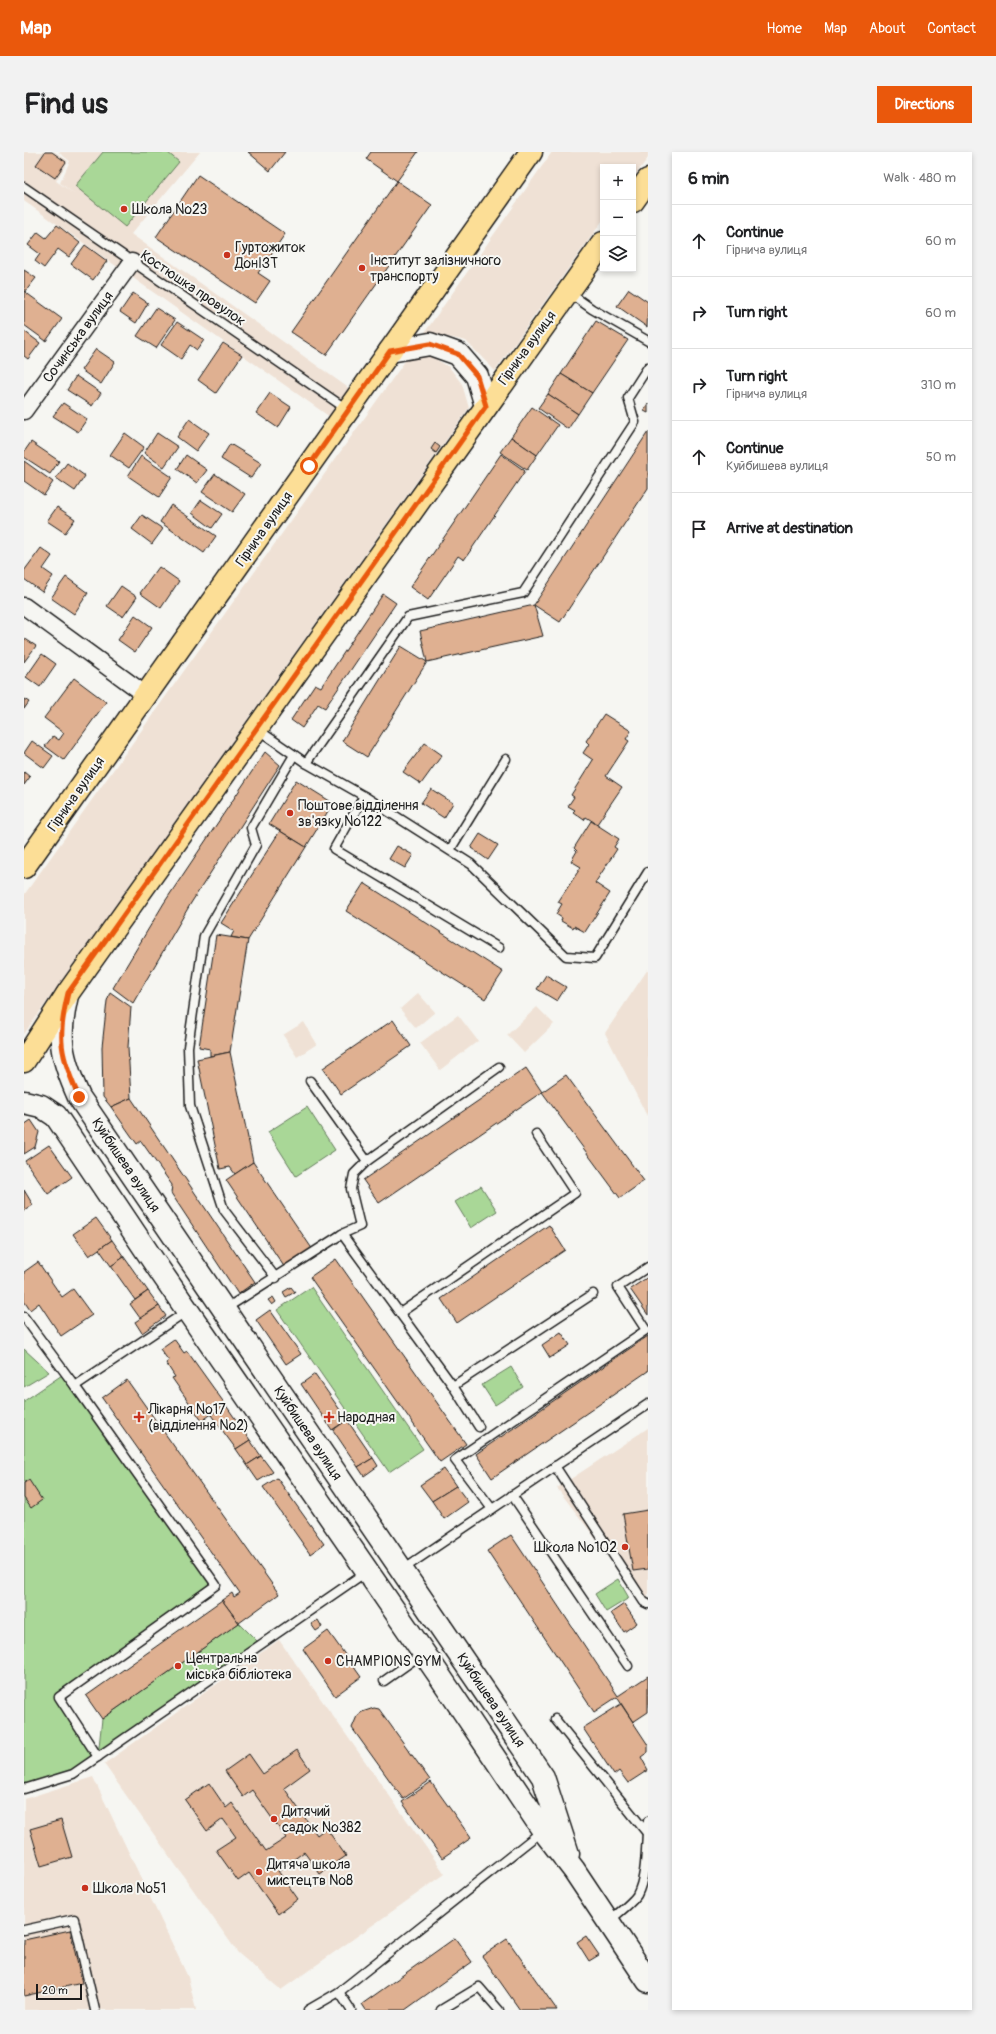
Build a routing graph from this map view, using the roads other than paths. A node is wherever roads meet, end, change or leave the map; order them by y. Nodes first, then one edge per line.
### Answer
1 (531, 152) edge
2 (24, 187) edge
3 (600, 247) edge
4 (132, 262) junction
5 (568, 292) junction
6 (648, 341) edge
7 (390, 351) junction
8 (648, 367) edge
9 (486, 406) junction
10 (348, 410) junction
11 (24, 411) edge
12 (24, 606) edge
13 (146, 695) junction
14 (256, 728) junction
15 (294, 755) junction
16 (506, 759) dead end
17 (306, 763) junction
18 (364, 796) junction
19 (450, 850) junction
20 (24, 868) edge
21 (648, 872) edge
22 (499, 948) dead end
23 (68, 993) junction
24 (24, 1062) edge
25 (499, 1067) dead end
26 (310, 1081) dead end
27 (79, 1097) junction
28 (24, 1102) edge
29 (56, 1116) junction
30 (536, 1134) dead end
31 (367, 1162) junction
32 (342, 1234) junction
33 (648, 1267) edge
34 (276, 1278) junction
35 (593, 1294) dead end
36 (224, 1310) junction
37 (188, 1311) junction
38 (400, 1313) junction
39 (24, 1316) edge
40 (75, 1386) junction
41 (452, 1386) junction
42 (648, 1404) edge
43 (479, 1427) dead end
44 (555, 1466) junction
45 (512, 1495) junction
46 (492, 1509) junction
47 (402, 1570) junction
48 (367, 1571) junction
49 (648, 1604) edge
50 (423, 1654) junction
51 (628, 1666) dead end
52 (384, 1681) dead end
53 (555, 1719) dead end
54 (98, 1757) junction
55 (543, 1777) junction
56 (24, 1789) edge
57 (518, 1791) junction
58 (549, 1798) junction
59 (648, 1821) edge
60 (543, 1830) junction
61 (647, 1834) junction
62 (574, 1870) junction
63 (609, 1922) junction
64 (24, 1930) edge
65 (648, 1981) edge
66 (339, 1992) junction
67 (95, 2010) edge
68 (308, 2010) edge
69 (351, 2010) edge
70 (441, 2010) edge
71 (499, 2010) edge

1 - 7 main road, Гірнича вулиця
2 - 4 lane, Костюшка провулок
3 - 5 main road, Гірнича вулиця
4 - 10 lane, Костюшка провулок
4 - 11 street, Сочинська вулиця
5 - 6 lane
5 - 9 main road, Гірнича вулиця
7 - 9 main road
7 - 10 main road, Гірнича вулиця
8 - 17 lane
9 - 14 main road, Гірнича вулиця
10 - 13 main road, Гірнича вулиця
12 - 13 street
13 - 20 main road, Гірнича вулиця
14 - 15 lane
14 - 23 main road, Гірнича вулиця
15 - 17 lane
15 - 34 lane
16 - 19 lane
17 - 18 lane
18 - 19 lane
18 - 22 lane
19 - 21 lane
23 - 24 main road, Гірнича вулиця
23 - 27 main road, Куйбишева вулиця
25 - 31 lane
26 - 31 lane
27 - 29 main road
27 - 36 main road, Куйбишева вулиця
28 - 29 main road, Куйбишева вулиця
29 - 37 main road, Куйбишева вулиця
30 - 38 lane
31 - 32 lane
32 - 34 lane
32 - 38 lane
33 - 46 lane
34 - 36 lane
35 - 41 lane
36 - 47 main road, Куйбишева вулиця
37 - 40 lane
37 - 48 main road, Куйбишева вулиця
38 - 41 lane
39 - 40 lane
40 - 54 lane
41 - 43 lane
42 - 44 lane
44 - 45 lane
44 - 49 lane
45 - 46 lane
45 - 51 lane
46 - 47 lane
47 - 55 main road, Куйбишева вулиця
48 - 50 main road, Куйбишева вулиця
48 - 54 lane
50 - 52 lane
50 - 57 main road, Куйбишева вулиця
53 - 61 lane
54 - 56 lane
55 - 57 main road
55 - 58 main road, Куйбишева вулиця
57 - 60 main road, Куйбишева вулиця
58 - 60 lane
58 - 62 main road, Куйбишева вулиця
59 - 61 lane
60 - 62 main road, Куйбишева вулиця
60 - 66 lane
61 - 63 lane
62 - 63 main road, Куйбишева вулиця
63 - 65 main road, Куйбишева вулиця
64 - 67 lane
66 - 68 lane
66 - 69 lane
70 - 71 lane

